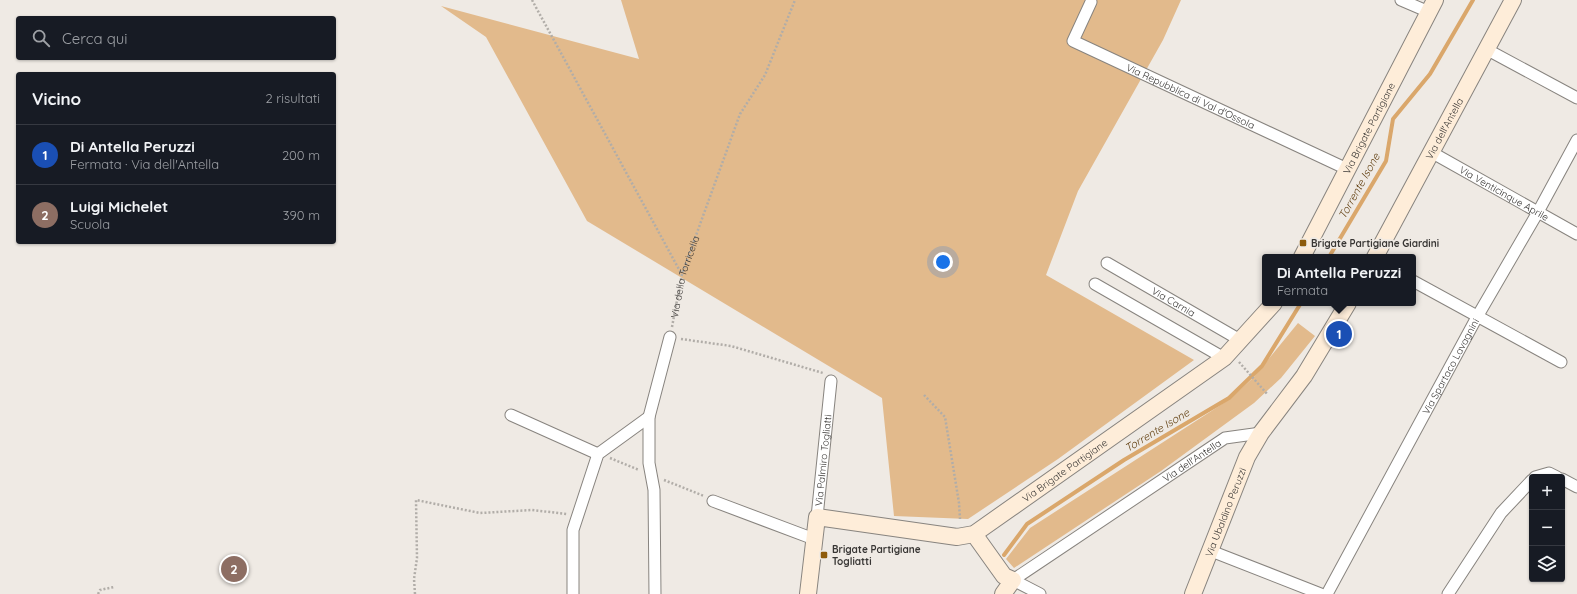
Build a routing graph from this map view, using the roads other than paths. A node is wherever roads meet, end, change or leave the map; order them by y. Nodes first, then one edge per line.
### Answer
1 (1401, 0) edge
2 (1513, 0) edge
3 (1091, 2) dead end
4 (1432, 6) edge
5 (1486, 50) junction
6 (1577, 98) edge
7 (1577, 140) edge
8 (1431, 152) junction
9 (1347, 169) junction
10 (1538, 212) junction
11 (1577, 234) edge
12 (1304, 254) edge
13 (1377, 254) edge
14 (1107, 263) dead end
15 (1095, 284) dead end
16 (1416, 284) edge
17 (1271, 306) edge
18 (1346, 306) edge
19 (1477, 317) junction
20 (670, 337) road end
21 (1240, 340) junction
22 (1232, 360) junction
23 (1561, 362) dead end
24 (831, 381) road end
25 (511, 415) dead end
26 (649, 417) junction
27 (1261, 433) junction
28 (598, 454) junction
29 (1565, 481) edge
30 (1529, 483) edge
31 (1577, 487) edge
32 (713, 500) road end
33 (817, 517) junction
34 (974, 534) junction
35 (814, 539) junction
36 (1211, 551) junction
37 (1013, 580) junction
38 (573, 594) edge
39 (655, 594) edge
40 (808, 594) edge
41 (1003, 594) edge
42 (1040, 594) edge
43 (1193, 594) edge
44 (1321, 594) edge
45 (1327, 594) edge
46 (1448, 594) edge

1 - 4 street
2 - 5 street, Via dell'Antella
3 - 9 street, Via Repubblica di Val d'Ossola
4 - 9 street, Via Brigate Partigiane
5 - 6 street
5 - 8 street, Via dell'Antella
7 - 10 street, Via Spartaco Lavagnini
8 - 10 street, Via Venticinque Aprile
8 - 13 street, Via dell'Antella
9 - 12 street, Via Brigate Partigiane
10 - 11 street, Via Venticinque Aprile
10 - 19 street, Via Spartaco Lavagnini
14 - 21 street, Via Carnia
15 - 22 street
16 - 19 street
17 - 21 street, Via Brigate Partigiane
18 - 27 street
19 - 23 street
19 - 45 street, Via Spartaco Lavagnini
20 - 26 street
21 - 22 street, Via Brigate Partigiane
22 - 34 street, Via Brigate Partigiane
24 - 33 street, Via Palmiro Togliatti
25 - 28 street
26 - 28 street
26 - 39 street
27 - 36 street, Via Ubaldino Peruzzi
27 - 37 street, Via dell'Antella
28 - 38 street
29 - 31 street
30 - 46 street
32 - 35 street
33 - 34 street, Via Brigate Partigiane
33 - 35 street, Via Palmiro Togliatti
34 - 37 street
35 - 40 street, Via Palmiro Togliatti
36 - 43 street, Via Ubaldino Peruzzi
36 - 44 street
37 - 41 street, Via dell'Antella
37 - 42 street

